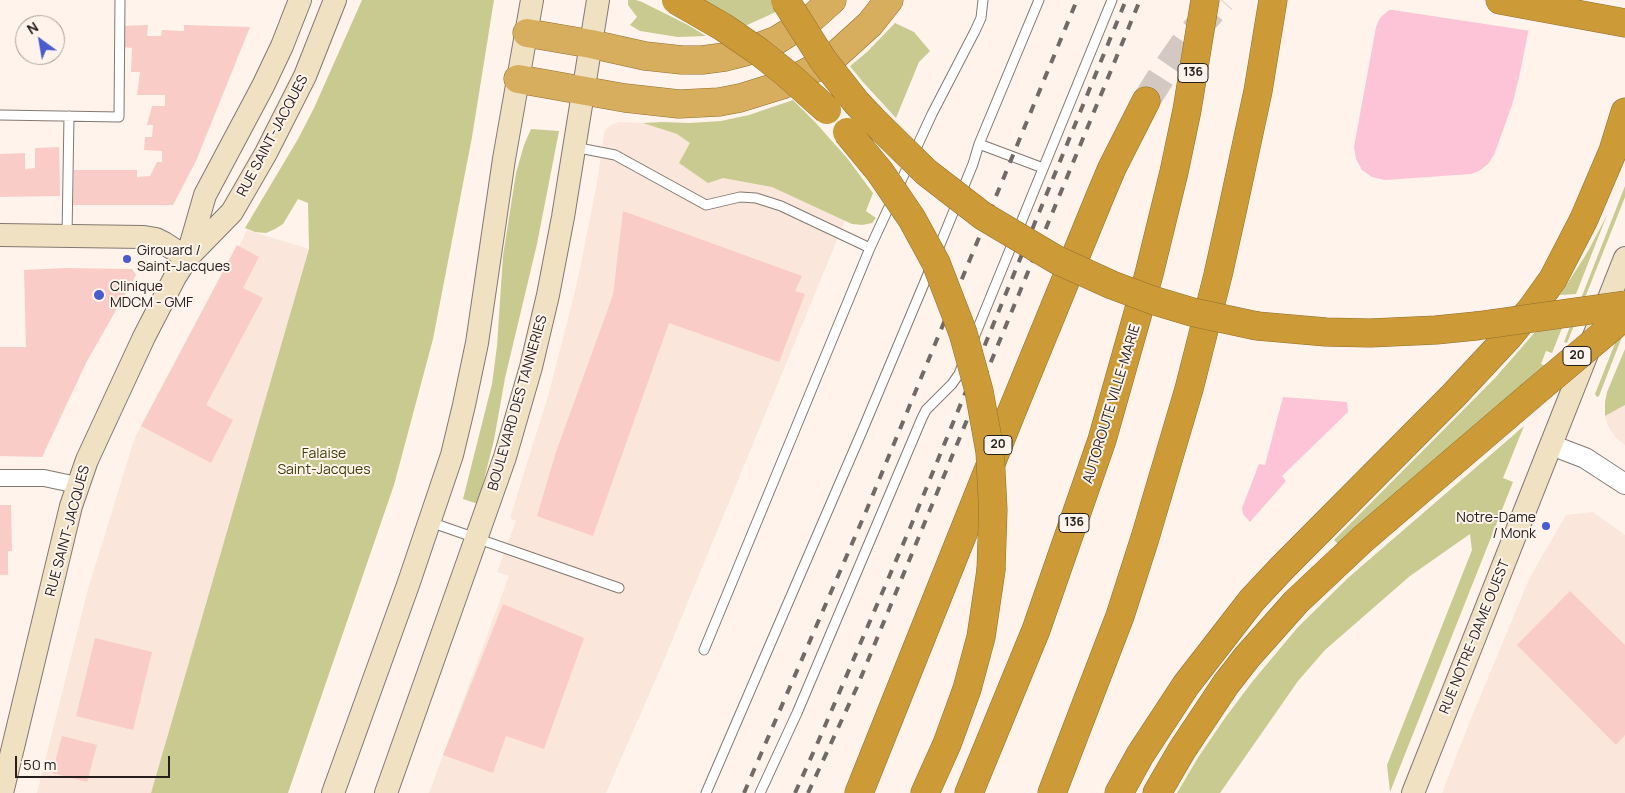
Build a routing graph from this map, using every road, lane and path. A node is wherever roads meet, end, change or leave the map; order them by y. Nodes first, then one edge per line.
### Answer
1 (120, 0) edge
2 (335, 0) edge
3 (532, 0) edge
4 (598, 0) edge
5 (676, 0) edge
6 (785, 0) edge
7 (832, 0) edge
8 (890, 0) edge
9 (983, 0) edge
10 (1040, 0) edge
11 (1112, 0) edge
12 (1204, 0) edge
13 (1273, 0) edge
14 (1500, 0) edge
15 (293, 2) edge
16 (1625, 23) edge
17 (527, 33) junction
18 (591, 44) junction
19 (518, 79) junction
20 (585, 90) junction
21 (1146, 101) tunnel mouth
22 (1625, 112) edge
23 (0, 115) edge
24 (69, 116) junction
25 (979, 144) junction
26 (574, 148) junction
27 (1043, 168) junction
28 (0, 235) edge
29 (67, 236) junction
30 (870, 248) junction
31 (187, 258) junction
32 (1625, 258) edge
33 (1625, 305) edge
34 (1625, 316) edge
35 (1551, 445) junction
36 (0, 478) edge
37 (1625, 484) edge
38 (77, 485) junction
39 (430, 522) junction
40 (477, 538) junction
41 (619, 588) dead end
42 (704, 650) dead end
43 (2, 793) edge
44 (333, 793) edge
45 (386, 793) edge
46 (706, 793) edge
47 (760, 793) edge
48 (859, 793) edge
49 (925, 793) edge
50 (969, 793) edge
51 (1052, 793) edge
52 (1119, 793) edge
53 (1156, 793) edge
54 (1413, 793) edge

1 - 24 lane
2 - 31 main road, RUE SAINT-JACQUES
3 - 17 main road
4 - 18 main road, BOULEVARD DES TANNERIES
5 - 49 highway, bridge
6 - 33 highway, bridge
7 - 18 highway
8 - 20 highway
9 - 30 lane
10 - 25 lane
11 - 27 lane
12 - 50 highway, AUTOROUTE VILLE-MARIE / 136
13 - 51 highway
14 - 16 highway
15 - 31 main road, RUE SAINT-JACQUES
17 - 18 highway
17 - 19 main road
18 - 20 main road, BOULEVARD DES TANNERIES
19 - 20 highway
19 - 39 main road
20 - 26 main road, BOULEVARD DES TANNERIES
21 - 48 highway, 20
22 - 52 highway
23 - 24 lane
24 - 29 lane
25 - 27 lane
25 - 46 lane
26 - 30 lane
26 - 40 main road, BOULEVARD DES TANNERIES
27 - 47 lane
28 - 29 main road
29 - 31 main road
30 - 42 lane
31 - 38 main road, RUE SAINT-JACQUES
32 - 35 main road, RUE NOTRE-DAME OUEST
34 - 53 highway, 20, bridge
35 - 37 street
35 - 54 main road, RUE NOTRE-DAME OUEST
36 - 38 street
38 - 43 main road, RUE SAINT-JACQUES
39 - 40 lane
39 - 44 main road
40 - 41 lane
40 - 45 main road, BOULEVARD DES TANNERIES

